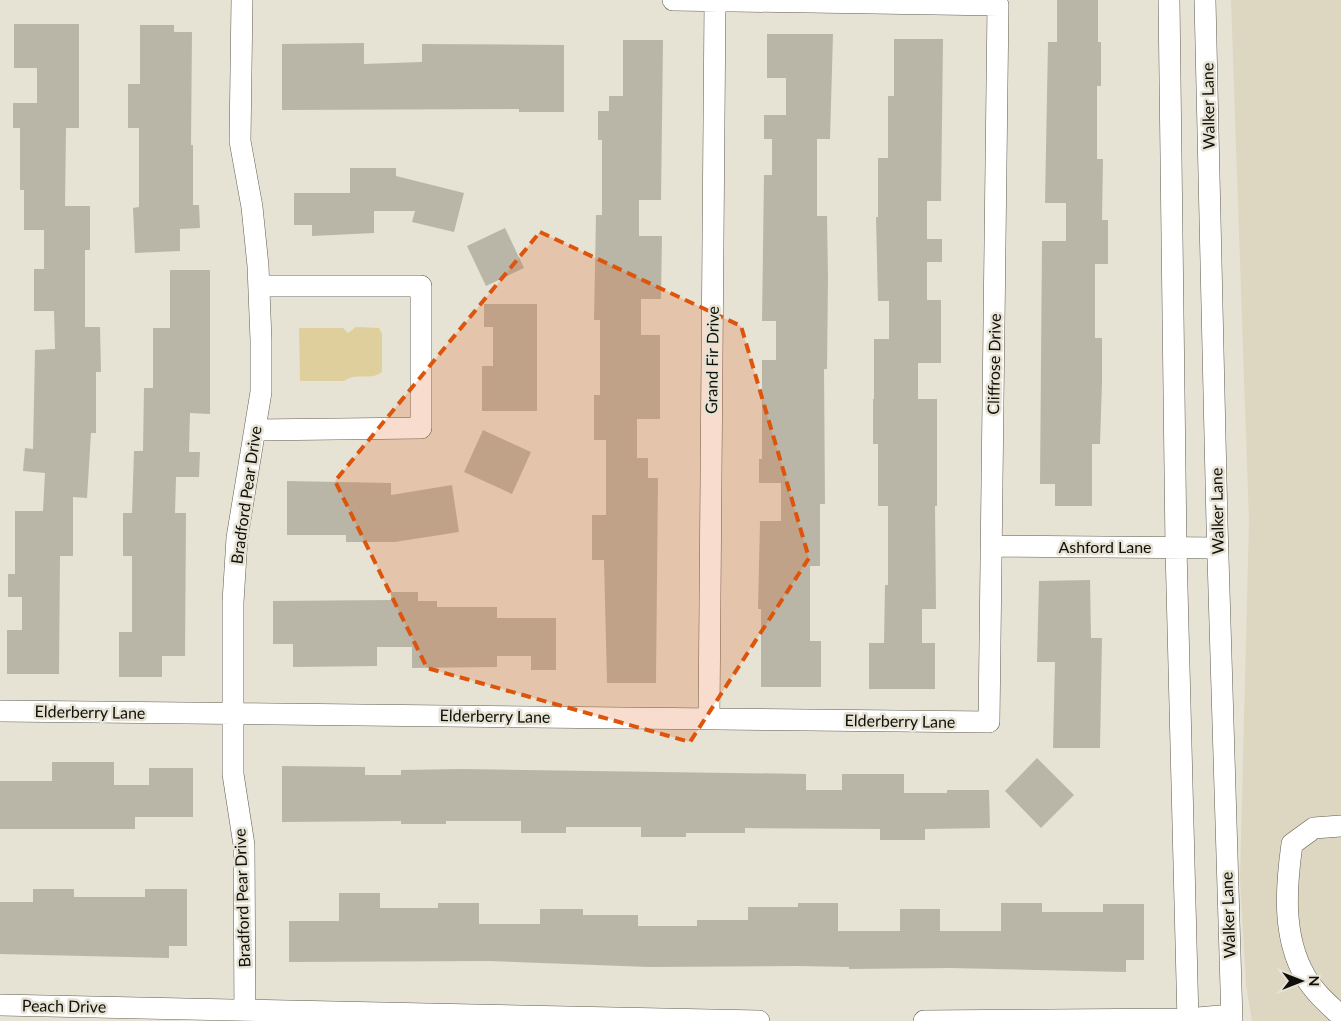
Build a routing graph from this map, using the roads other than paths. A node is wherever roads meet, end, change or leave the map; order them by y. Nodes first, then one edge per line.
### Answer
1 (242, 0) edge
2 (673, 0) edge
3 (1170, 0) edge
4 (1205, 0) edge
5 (715, 2) junction
6 (259, 286) junction
7 (255, 430) junction
8 (992, 546) junction
9 (1176, 548) junction
10 (1218, 548) junction
11 (0, 711) edge
12 (233, 714) junction
13 (709, 719) junction
14 (989, 722) joint
15 (1341, 826) edge
16 (0, 1005) edge
17 (245, 1015) edge
18 (1341, 1016) edge
19 (1231, 1018) edge
20 (1187, 1020) edge
21 (759, 1021) edge
22 (924, 1021) edge

1 - 6 street, Bradford Pear Drive
2 - 5 street
3 - 9 street
4 - 10 street, Walker Lane
5 - 8 street, Cliffrose Drive
5 - 13 street, Grand Fir Drive
6 - 7 street, Bradford Pear Drive
6 - 7 street
7 - 12 street, Bradford Pear Drive
8 - 9 street, Ashford Lane
8 - 14 street, Cliffrose Drive
9 - 10 street, Ashford Lane
9 - 20 street
10 - 19 street, Walker Lane
11 - 12 street, Elderberry Lane
12 - 13 street, Elderberry Lane
12 - 17 street, Bradford Pear Drive
13 - 14 street, Elderberry Lane
15 - 18 street
16 - 17 street, Peach Drive
17 - 21 street, Peach Drive
19 - 20 street
20 - 22 street

